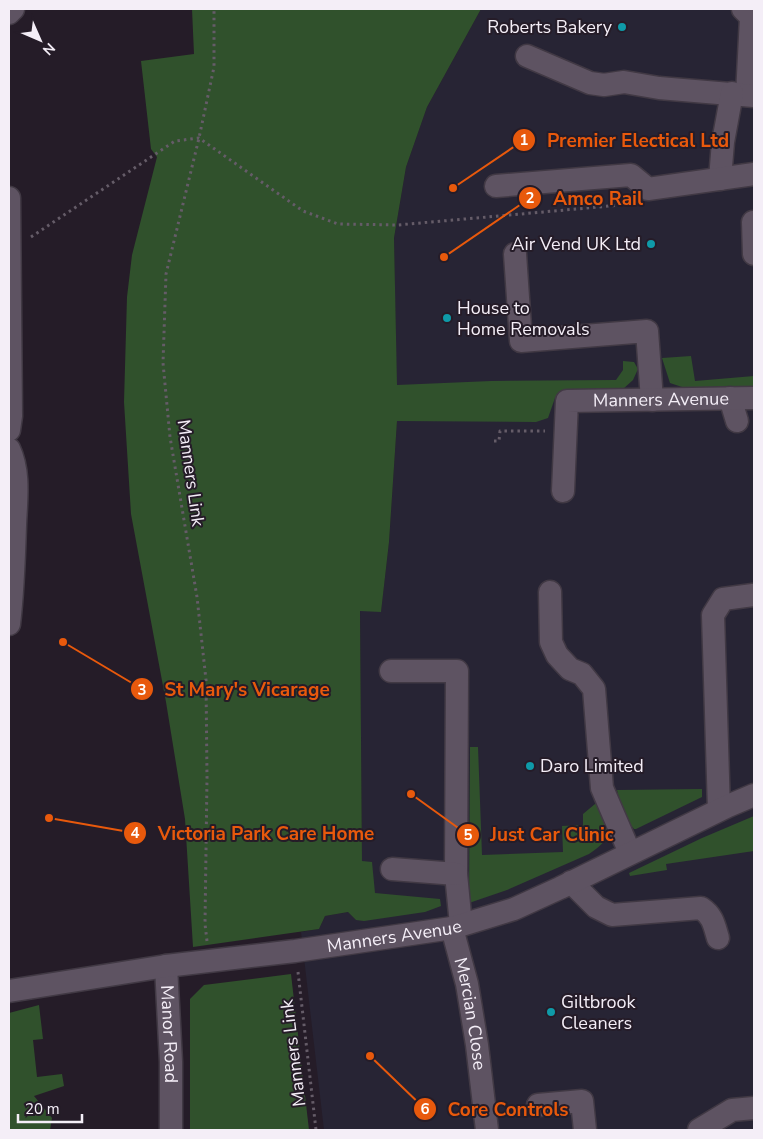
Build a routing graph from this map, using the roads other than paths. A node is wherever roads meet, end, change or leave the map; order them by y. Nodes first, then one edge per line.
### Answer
1 (13, 9) edge
2 (743, 9) edge
3 (9, 13) edge
4 (527, 56) dead end
5 (744, 95) edge
6 (754, 174) edge
7 (720, 179) junction
8 (496, 186) dead end
9 (9, 198) edge
10 (753, 222) edge
11 (515, 254) dead end
12 (754, 254) edge
13 (730, 398) junction
14 (754, 398) edge
15 (652, 400) junction
16 (737, 421) dead end
17 (9, 430) edge
18 (9, 449) edge
19 (563, 491) dead end
20 (550, 592) dead end
21 (753, 595) dead end
22 (9, 624) edge
23 (391, 671) dead end
24 (754, 795) edge
25 (719, 810) junction
26 (630, 854) junction
27 (392, 869) dead end
28 (456, 874) junction
29 (571, 882) junction
30 (456, 927) junction
31 (718, 938) dead end
32 (166, 966) junction
33 (9, 991) edge
34 (538, 1105) dead end
35 (754, 1108) edge
36 (171, 1130) edge
37 (487, 1130) edge
38 (585, 1130) edge
39 (699, 1130) edge

1 - 3 street
2 - 5 street
4 - 5 street
5 - 7 street
6 - 7 street
7 - 8 street
9 - 17 street
10 - 12 street
11 - 15 street
13 - 14 street, Manners Avenue
13 - 15 street, Manners Avenue
13 - 16 street
15 - 19 street, Manners Avenue
18 - 22 street
20 - 26 street
21 - 25 street
23 - 28 street, Mercian Close
24 - 25 street, Manners Avenue
25 - 26 street, Manners Avenue
26 - 29 street, Manners Avenue
27 - 28 street
28 - 30 street, Mercian Close
29 - 30 street, Manners Avenue
29 - 31 street
30 - 32 street, Manners Avenue
30 - 37 street, Mercian Close
32 - 33 street, Manners Avenue
32 - 36 street, Manor Road
34 - 38 street
35 - 39 street

